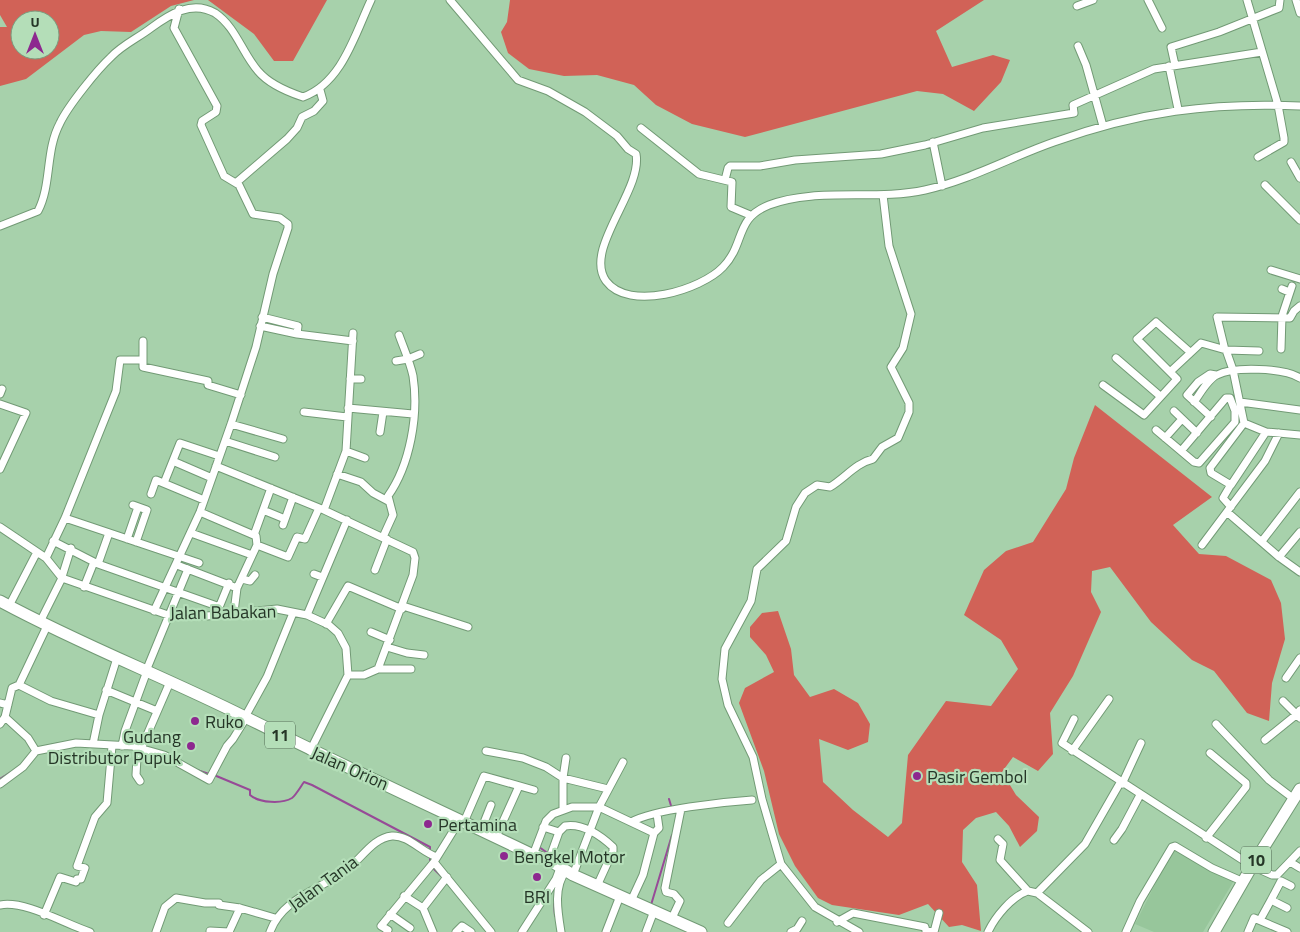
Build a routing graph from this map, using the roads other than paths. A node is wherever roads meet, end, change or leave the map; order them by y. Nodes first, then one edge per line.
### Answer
1 (372, 0) edge
2 (450, 0) edge
3 (1092, 0) edge
4 (1148, 0) edge
5 (1247, 0) edge
6 (1280, 0) edge
7 (1296, 0) edge
8 (1077, 6) dead end
9 (179, 9) junction
10 (1300, 13) edge
11 (1252, 18) junction
12 (1162, 28) dead end
13 (1078, 46) dead end
14 (1262, 52) junction
15 (1172, 65) junction
16 (320, 90) junction
17 (1094, 97) junction
18 (1278, 105) junction
19 (1300, 106) edge
20 (1178, 109) junction
21 (1103, 126) junction
22 (641, 128) dead end
23 (933, 142) junction
24 (1258, 157) dead end
25 (1290, 162) dead end
26 (1300, 178) edge
27 (725, 180) junction
28 (237, 182) junction
29 (1265, 185) dead end
30 (942, 186) junction
31 (884, 195) junction
32 (750, 215) junction
33 (1300, 220) edge
34 (0, 226) edge
35 (1271, 270) dead end
36 (1300, 279) edge
37 (1288, 289) dead end
38 (1300, 306) edge
39 (1282, 316) junction
40 (262, 317) junction
41 (260, 326) junction
42 (353, 333) dead end
43 (297, 334) junction
44 (400, 335) dead end
45 (143, 341) dead end
46 (353, 341) junction
47 (1281, 349) dead end
48 (1225, 350) junction
49 (1259, 351) dead end
50 (1190, 352) junction
51 (420, 354) dead end
52 (1116, 358) dead end
53 (408, 359) junction
54 (142, 360) junction
55 (396, 361) dead end
56 (1234, 370) junction
57 (1171, 371) junction
58 (1300, 378) edge
59 (350, 379) junction
60 (361, 379) dead end
61 (1103, 385) dead end
62 (241, 395) junction
63 (1160, 396) junction
64 (1240, 402) junction
65 (0, 404) edge
66 (348, 408) junction
67 (1300, 410) edge
68 (1174, 411) dead end
69 (304, 412) dead end
70 (383, 412) junction
71 (413, 414) junction
72 (347, 417) junction
73 (1211, 417) junction
74 (1182, 419) junction
75 (1244, 423) junction
76 (232, 424) junction
77 (1156, 430) dead end
78 (380, 432) dead end
79 (1266, 432) junction
80 (1197, 433) junction
81 (1279, 433) junction
82 (1300, 435) edge
83 (1165, 438) junction
84 (283, 439) dead end
85 (225, 441) junction
86 (346, 451) junction
87 (1181, 451) junction
88 (219, 456) junction
89 (275, 457) dead end
90 (365, 458) dead end
91 (175, 462) dead end
92 (216, 466) junction
93 (0, 468) edge
94 (337, 474) junction
95 (212, 478) junction
96 (164, 483) junction
97 (1230, 486) junction
98 (271, 488) junction
99 (1300, 492) edge
100 (151, 494) dead end
101 (293, 497) junction
102 (204, 500) junction
103 (388, 501) junction
104 (322, 509) junction
105 (1229, 509) junction
106 (263, 510) junction
107 (200, 512) junction
108 (65, 518) junction
109 (347, 520) junction
110 (0, 527) edge
111 (1300, 532) edge
112 (109, 533) junction
113 (190, 533) junction
114 (254, 535) junction
115 (385, 538) junction
116 (127, 539) junction
117 (53, 541) junction
118 (1262, 541) junction
119 (136, 542) junction
120 (257, 545) junction
121 (1202, 545) dead end
122 (71, 548) junction
123 (36, 553) junction
124 (252, 555) junction
125 (180, 557) junction
126 (1279, 557) junction
127 (46, 558) junction
128 (96, 563) junction
129 (199, 563) dead end
130 (177, 565) junction
131 (188, 569) junction
132 (375, 570) dead end
133 (1300, 572) edge
134 (314, 574) dead end
135 (255, 575) dead end
136 (322, 577) junction
137 (61, 580) junction
138 (242, 580) junction
139 (229, 584) junction
140 (165, 586) junction
141 (84, 587) junction
142 (237, 588) junction
143 (179, 591) junction
144 (5, 604) edge
145 (402, 608) junction
146 (154, 610) junction
147 (234, 612) junction
148 (293, 612) junction
149 (168, 615) junction
150 (307, 615) junction
151 (44, 624) junction
152 (326, 624) junction
153 (468, 627) dead end
154 (371, 632) dead end
155 (389, 644) junction
156 (424, 655) dead end
157 (117, 658) junction
158 (1300, 658) edge
159 (378, 669) junction
160 (411, 669) dead end
161 (146, 671) junction
162 (348, 675) junction
163 (1286, 678) dead end
164 (170, 682) junction
165 (19, 686) junction
166 (106, 690) junction
167 (1109, 699) dead end
168 (1282, 701) dead end
169 (135, 702) junction
170 (0, 703) edge
171 (8, 705) junction
172 (157, 711) junction
173 (1299, 714) edge
174 (99, 715) junction
175 (245, 717) junction
176 (1074, 719) dead end
177 (2, 720) edge
178 (1216, 724) dead end
179 (1265, 740) dead end
180 (93, 743) junction
181 (1141, 743) dead end
182 (122, 744) junction
183 (112, 746) junction
184 (141, 746) junction
185 (35, 750) junction
186 (310, 750) junction
187 (486, 751) dead end
188 (1072, 751) junction
189 (1210, 753) dead end
190 (566, 758) dead end
191 (623, 762) dead end
192 (563, 778) junction
193 (140, 782) dead end
194 (1121, 783) junction
195 (0, 784) edge
196 (519, 786) junction
197 (608, 789) junction
198 (534, 790) dead end
199 (1297, 794) edge
200 (1140, 795) junction
201 (752, 800) dead end
202 (491, 805) dead end
203 (600, 807) junction
204 (563, 810) junction
205 (680, 810) junction
206 (657, 814) junction
207 (462, 821) junction
208 (631, 822) junction
209 (543, 827) junction
210 (481, 830) junction
211 (590, 831) junction
212 (559, 832) junction
213 (654, 833) junction
214 (496, 837) junction
215 (1206, 838) junction
216 (998, 839) dead end
217 (1114, 840) dead end
218 (1300, 851) edge
219 (533, 855) junction
220 (432, 859) junction
221 (550, 860) junction
222 (1290, 862) junction
223 (781, 864) junction
224 (1252, 866) junction
225 (1300, 868) edge
226 (565, 871) junction
227 (445, 879) junction
228 (1244, 882) junction
229 (597, 886) junction
230 (1291, 886) dead end
231 (1028, 891) junction
232 (1037, 893) junction
233 (404, 896) junction
234 (625, 898) junction
235 (1271, 900) junction
236 (0, 905) edge
237 (240, 908) junction
238 (423, 908) junction
239 (1287, 908) dead end
240 (652, 911) junction
241 (939, 913) dead end
242 (44, 914) junction
243 (390, 914) junction
244 (275, 918) junction
245 (672, 918) junction
246 (1260, 920) junction
247 (802, 921) dead end
248 (838, 922) junction
249 (728, 923) dead end
250 (66, 928) edge
251 (410, 928) dead end
252 (693, 930) edge
253 (210, 931) dead end
254 (1217, 931) edge
255 (90, 932) edge
256 (156, 932) edge
257 (229, 932) edge
258 (270, 932) edge
259 (387, 932) edge
260 (433, 932) edge
261 (456, 932) edge
262 (471, 932) edge
263 (491, 932) edge
264 (522, 932) edge
265 (561, 932) edge
266 (606, 932) edge
267 (646, 932) edge
268 (791, 932) edge
269 (858, 932) edge
270 (934, 932) edge
271 (988, 932) edge
272 (1088, 932) edge
273 (1126, 932) edge
274 (1248, 932) edge
275 (1287, 932) edge

1 - 16 street
2 - 32 street
3 - 8 street
4 - 12 street
5 - 11 street
6 - 11 street
7 - 10 street
9 - 16 street
9 - 28 street
9 - 34 street
11 - 14 street
11 - 15 street
13 - 17 street
14 - 15 street
14 - 18 street
15 - 17 street
15 - 20 street
16 - 28 street
17 - 21 street
17 - 23 street
18 - 19 street
18 - 20 street
18 - 24 street
20 - 21 street
21 - 30 street
22 - 27 street
23 - 27 street
23 - 30 street
25 - 26 street
27 - 32 street
28 - 40 street
29 - 33 street
30 - 31 street
31 - 32 street
31 - 223 street
35 - 36 street
37 - 39 street
38 - 39 street
39 - 47 street
39 - 48 street
40 - 41 street
40 - 43 street
41 - 43 street
41 - 62 street
42 - 46 street
43 - 46 street
44 - 53 street
45 - 54 street
46 - 59 street
48 - 49 street
48 - 50 street
48 - 56 street
50 - 57 street
50 - 57 street
51 - 53 street
52 - 63 street
53 - 55 street
53 - 71 street
54 - 62 street
54 - 108 street
56 - 58 street
56 - 64 street
56 - 73 street
57 - 63 street
59 - 60 street
59 - 66 street
61 - 63 street
62 - 76 street
64 - 67 street
64 - 75 street
65 - 93 street
66 - 70 street
66 - 72 street
68 - 74 street
69 - 72 street
70 - 71 street
70 - 78 street
71 - 103 street
72 - 86 street
73 - 80 street
73 - 87 street
74 - 80 street
74 - 83 street
75 - 79 street
75 - 97 street
76 - 84 street
76 - 85 street
77 - 83 street
79 - 81 street
79 - 97 street
80 - 87 street
81 - 82 street
81 - 105 street
83 - 87 street
85 - 88 street
85 - 89 street
86 - 90 street
86 - 94 street
88 - 92 street
88 - 96 street
91 - 95 street
92 - 95 street
92 - 98 street
94 - 103 street
94 - 104 street
95 - 102 street
96 - 100 street
96 - 102 street
97 - 105 street
98 - 101 street
98 - 106 street
99 - 118 street
101 - 104 street
101 - 106 street
102 - 107 street
103 - 115 street
104 - 109 street
104 - 120 street
105 - 118 street
105 - 121 street
106 - 114 street
107 - 113 street
107 - 114 street
108 - 112 street
108 - 117 street
109 - 115 street
109 - 136 street
110 - 123 street, Jalan Babakan
111 - 126 street
112 - 116 street
112 - 128 street
113 - 124 street
113 - 125 street
114 - 120 street
115 - 132 street
115 - 145 street
116 - 119 street
116 - 119 street
117 - 122 street
117 - 127 street
118 - 126 street
119 - 125 street
120 - 124 street
122 - 128 street
122 - 137 street
123 - 127 street, Jalan Babakan
123 - 144 street
124 - 138 street
125 - 129 street
125 - 130 street
126 - 133 street
127 - 137 street, Jalan Babakan
128 - 140 street
128 - 141 street
130 - 131 street
130 - 140 street
131 - 139 street
131 - 143 street
134 - 136 street
135 - 138 street
136 - 150 street
137 - 141 street, Jalan Babakan
137 - 151 street
138 - 142 street
139 - 142 street
139 - 143 street
140 - 143 street
140 - 146 street
141 - 146 street, Jalan Babakan
142 - 147 street
143 - 149 street
144 - 151 highway, Jalan Orion / 11
145 - 152 street
145 - 153 street
145 - 155 street
146 - 149 street, Jalan Babakan
147 - 148 street, Jalan Babakan
147 - 149 street, Jalan Babakan
148 - 150 street, Jalan Babakan
148 - 175 street
149 - 161 street
150 - 152 street, Jalan Babakan
151 - 157 highway, Jalan Orion / 11
151 - 165 street
152 - 162 street, Jalan Babakan
154 - 155 street
155 - 156 street
155 - 159 street
157 - 161 highway, Jalan Orion / 11
157 - 166 street
158 - 163 street
159 - 160 street
159 - 162 street
161 - 164 highway, Jalan Orion / 11
161 - 169 street
162 - 186 street
164 - 172 street
164 - 175 highway, Jalan Orion / 11
165 - 171 street
165 - 174 street
166 - 169 street
166 - 174 street
167 - 188 street
168 - 173 street
169 - 172 street
169 - 182 street
170 - 171 street
171 - 177 street
172 - 184 street
173 - 179 street
174 - 180 street
175 - 184 street
175 - 186 highway, Jalan Orion / 11
176 - 188 street
177 - 185 street
178 - 199 street
180 - 183 street
180 - 185 street
181 - 194 street
182 - 183 street
182 - 184 street
183 - 242 street
184 - 193 street
185 - 195 street
186 - 207 highway, Jalan Orion / 11
187 - 192 street
188 - 194 street
189 - 215 street
190 - 192 street
191 - 197 street
192 - 197 street
192 - 204 street
194 - 200 street
194 - 232 street
196 - 198 street
196 - 207 street
196 - 214 street
197 - 203 street
199 - 224 highway, 10
200 - 215 street
200 - 217 street
201 - 205 street
202 - 210 street
203 - 204 street
203 - 208 street
203 - 211 street
204 - 209 street
205 - 206 street
205 - 245 street
206 - 208 street
206 - 213 street
207 - 210 highway, Jalan Orion / 11
207 - 220 street
208 - 213 street
209 - 212 street
209 - 219 street
210 - 214 highway, Jalan Orion / 11
211 - 212 street
211 - 226 street
211 - 229 street
212 - 221 street
213 - 234 street
214 - 219 highway, Jalan Orion / 11
215 - 224 street
216 - 231 street
218 - 222 street
219 - 221 highway, Jalan Orion / 11
220 - 227 street
220 - 233 street
220 - 244 street, Jalan Tania
221 - 226 highway, Jalan Orion / 11
222 - 224 street
222 - 225 street
223 - 248 street
223 - 249 street
224 - 228 highway, 10
226 - 229 highway, Jalan Orion / 11
226 - 264 street
226 - 265 street
227 - 238 street
227 - 263 street
228 - 254 highway, 10
228 - 273 street
229 - 234 highway, Jalan Orion / 11
230 - 235 street
231 - 232 street
231 - 271 street
232 - 272 street
233 - 238 street
233 - 243 street
234 - 240 highway, Jalan Orion / 11
234 - 266 street
235 - 239 street
235 - 246 street
236 - 242 street
237 - 244 street
237 - 256 street
237 - 257 street
238 - 260 street
240 - 245 highway, Jalan Orion / 11
240 - 267 street
241 - 270 street
242 - 250 street
243 - 251 street
243 - 259 street
244 - 258 street, Jalan Tania
245 - 252 highway, Jalan Orion / 11
246 - 274 street
246 - 275 street
247 - 268 street
248 - 269 street
248 - 270 street
250 - 255 street
253 - 257 street
261 - 262 street

